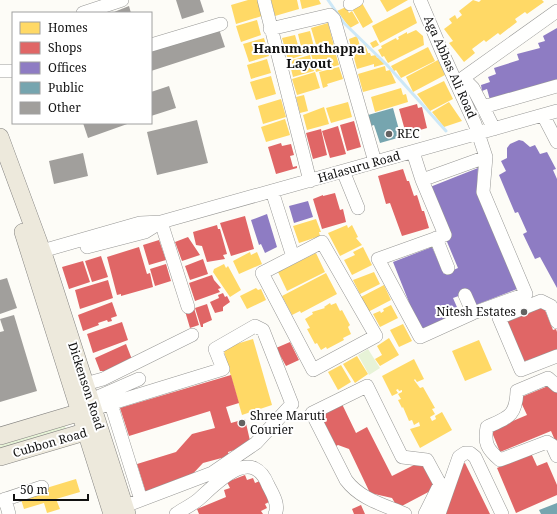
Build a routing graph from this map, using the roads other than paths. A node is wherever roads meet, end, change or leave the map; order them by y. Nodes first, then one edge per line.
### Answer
1 (122, 0) edge
2 (264, 0) edge
3 (424, 4) edge
4 (557, 11) edge
5 (86, 12) edge
6 (221, 24) dead end
7 (270, 29) junction
8 (152, 46) edge
9 (0, 71) edge
10 (12, 71) edge
11 (459, 81) junction
12 (557, 86) edge
13 (483, 107) junction
14 (557, 110) edge
15 (543, 114) junction
16 (494, 129) junction
17 (478, 134) junction
18 (0, 137) edge
19 (557, 142) edge
20 (413, 152) junction
21 (486, 158) junction
22 (375, 162) junction
23 (0, 168) edge
24 (343, 171) junction
25 (422, 180) junction
26 (310, 181) junction
27 (272, 191) junction
28 (358, 208) dead end
29 (161, 222) junction
30 (436, 238) junction
31 (38, 257) junction
32 (293, 257) junction
33 (448, 268) dead end
34 (465, 295) dead end
35 (188, 307) dead end
36 (473, 313) junction
37 (557, 322) edge
38 (192, 335) dead end
39 (555, 360) edge
40 (139, 380) dead end
41 (557, 386) edge
42 (88, 401) junction
43 (110, 404) junction
44 (93, 430) junction
45 (0, 436) edge
46 (557, 456) edge
47 (0, 457) edge
48 (42, 487) dead end
49 (2, 500) edge
50 (141, 500) junction
51 (121, 511) edge
52 (9, 514) edge
53 (176, 514) edge
54 (275, 514) edge
55 (405, 514) edge
56 (425, 514) edge
57 (439, 514) edge
58 (502, 514) edge

1 - 5 street
2 - 7 street
3 - 11 street, Aga Abbas Ali Road
4 - 11 street
6 - 8 street
7 - 22 street
7 - 26 street
9 - 10 street
11 - 13 street
11 - 17 street, Aga Abbas Ali Road
12 - 13 street
13 - 16 street
14 - 15 street, Halasuru Road
15 - 16 street, Halasuru Road
15 - 19 street
16 - 17 street, Halasuru Road
17 - 20 street, Halasuru Road
17 - 21 street, Aga Abbas Ali Road
18 - 31 main road, Dickenson Road
20 - 22 street, Halasuru Road
20 - 25 street
21 - 25 street
21 - 36 street
22 - 24 street, Halasuru Road
23 - 31 main road, Dickenson Road
24 - 26 street, Halasuru Road
24 - 28 street
25 - 30 street
26 - 27 street, Halasuru Road
27 - 29 street, Halasuru Road
27 - 32 street
29 - 31 street, Halasuru Road
29 - 35 street
30 - 33 street
30 - 36 street
31 - 42 main road, Dickenson Road
31 - 42 main road, Dickenson Road
32 - 32 street
34 - 36 street
37 - 39 street
38 - 42 street
40 - 42 street
41 - 46 street
42 - 43 street
42 - 44 main road, Dickenson Road
42 - 45 main road, Cubbon Road
43 - 50 street
43 - 50 street
44 - 47 main road, Cubbon Road
44 - 51 main road, Dickenson Road
48 - 49 street
49 - 52 street
50 - 51 street
53 - 54 street
55 - 56 street
57 - 58 street

